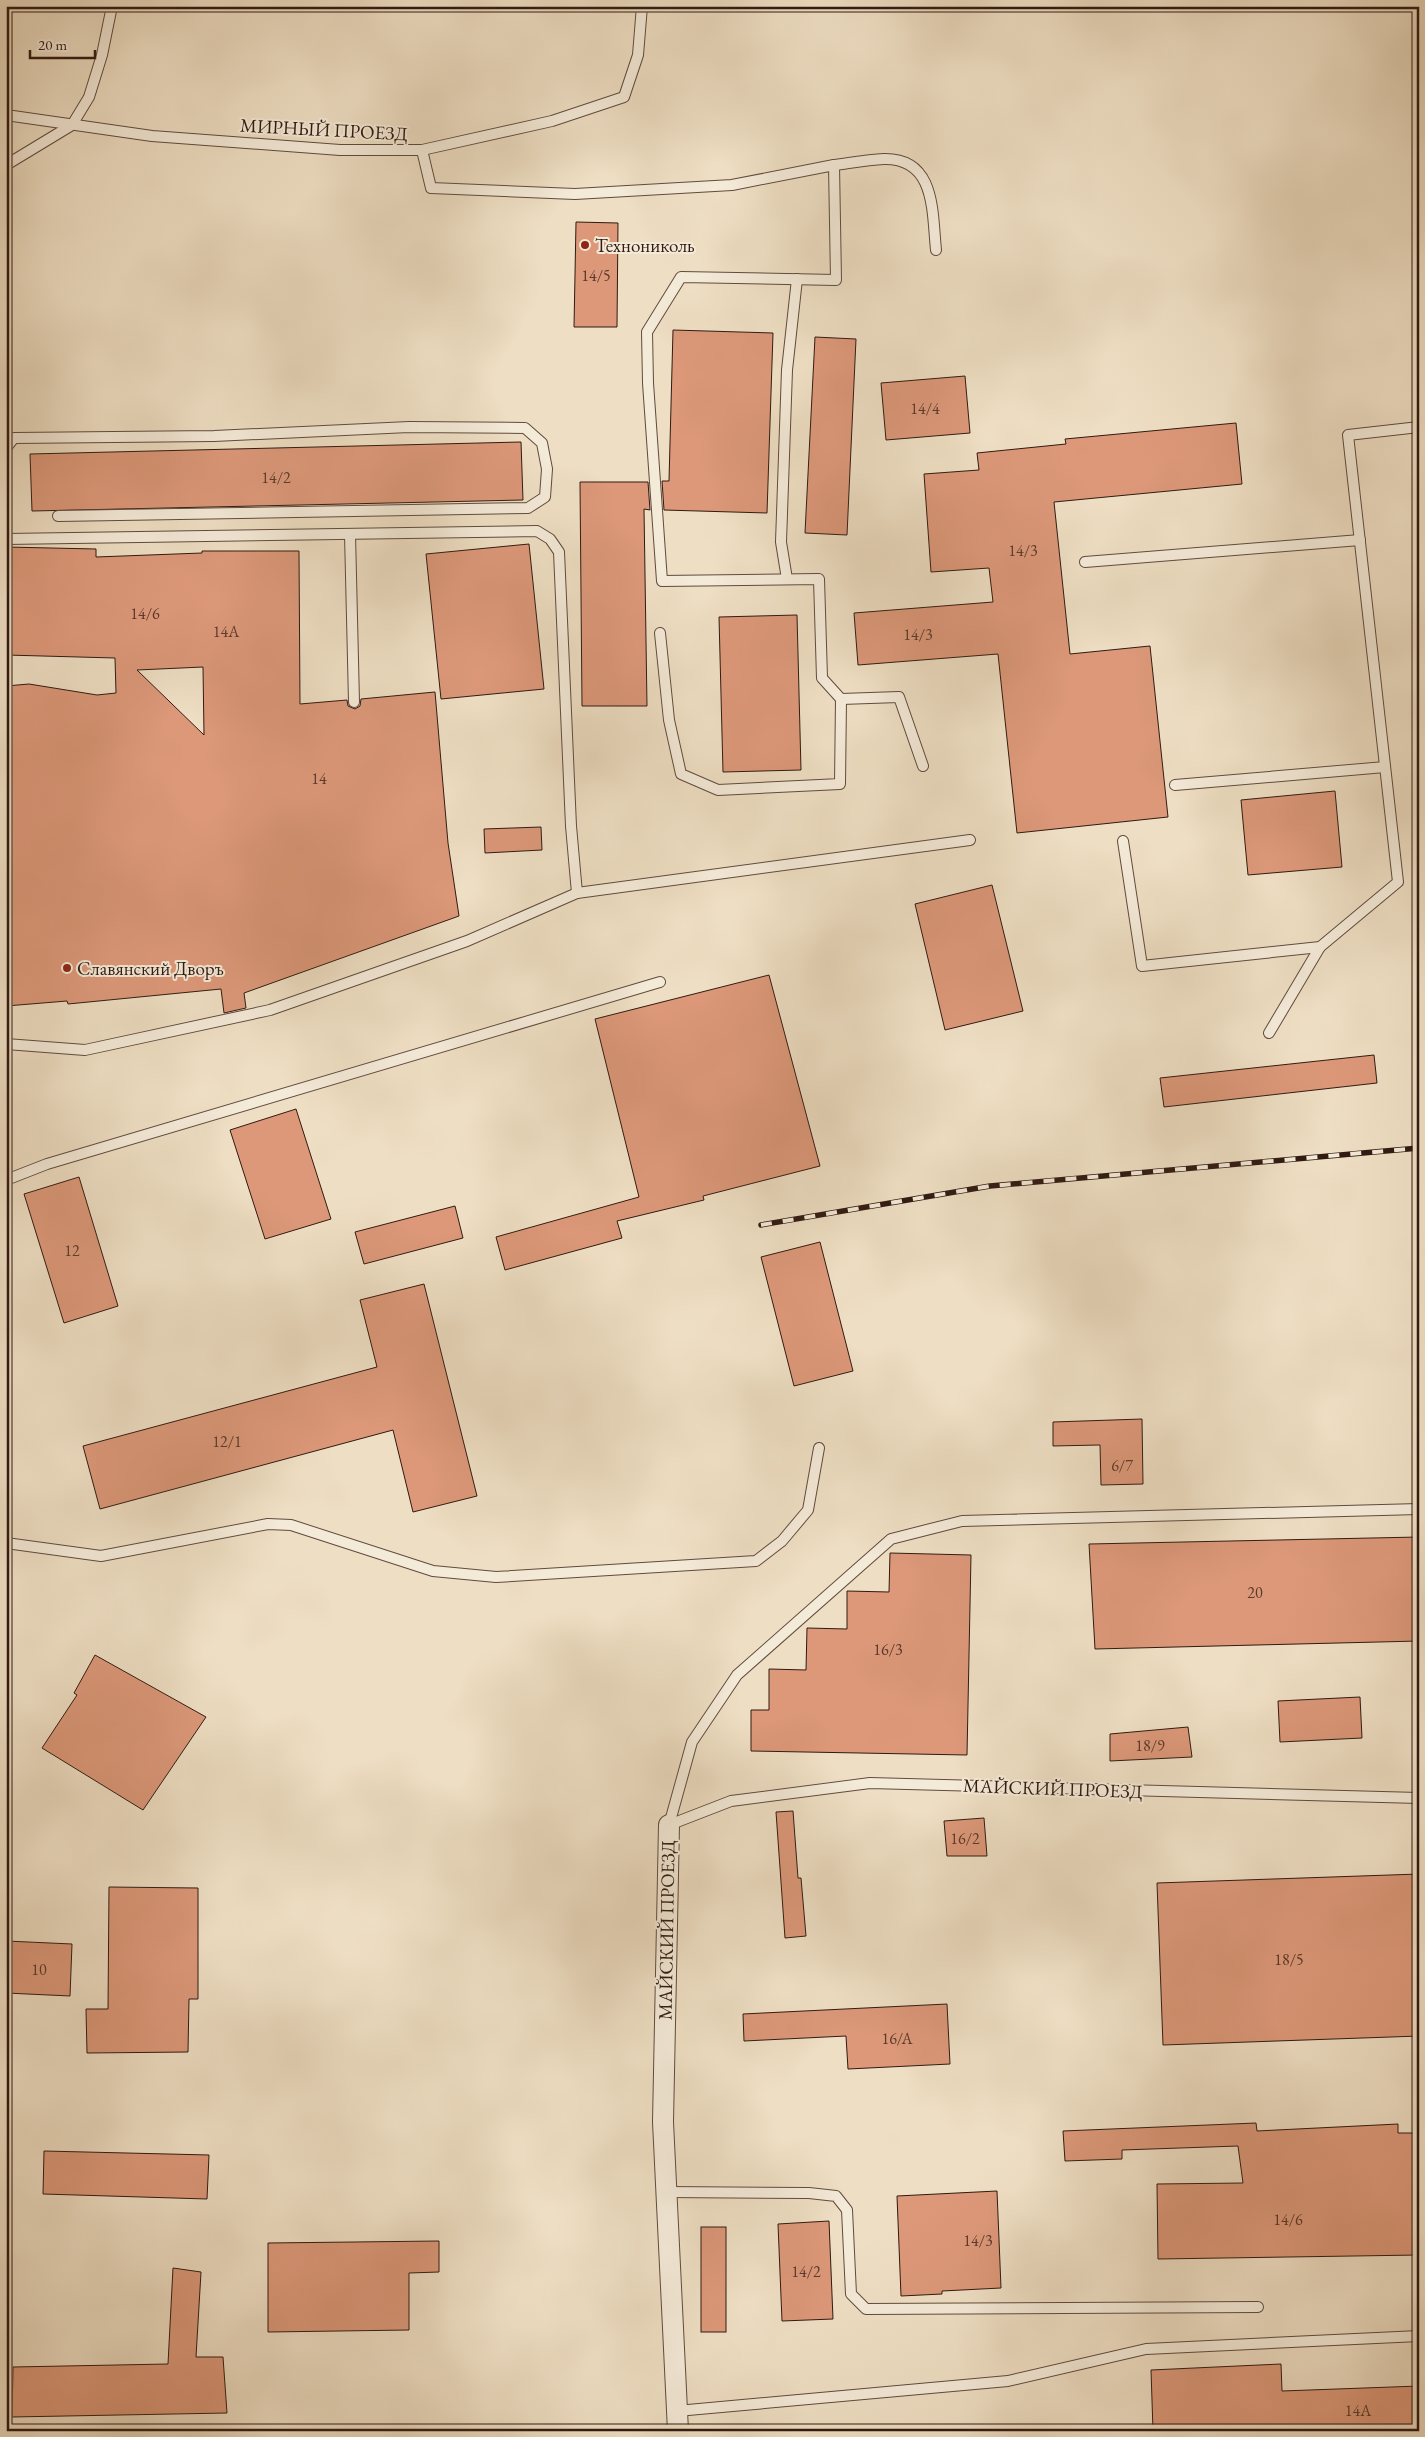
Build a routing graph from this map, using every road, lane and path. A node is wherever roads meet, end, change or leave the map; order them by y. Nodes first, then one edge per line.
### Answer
1 (112, 6) edge
2 (642, 6) edge
3 (6, 115) edge
4 (72, 124) junction
5 (422, 150) junction
6 (6, 165) edge
7 (834, 165) junction
8 (936, 250) dead end
9 (797, 279) junction
10 (1419, 427) edge
11 (6, 448) edge
12 (58, 516) dead end
13 (350, 534) junction
14 (6, 539) edge
15 (1360, 540) junction
16 (1085, 562) dead end
17 (787, 579) junction
18 (660, 633) dead end
19 (840, 699) junction
20 (354, 702) dead end
21 (923, 766) dead end
22 (1385, 767) junction
23 (1175, 785) dead end
24 (970, 840) dead end
25 (1123, 840) dead end
26 (577, 893) junction
27 (1320, 947) junction
28 (660, 982) dead end
29 (1269, 1033) dead end
30 (6, 1044) edge
31 (6, 1180) edge
32 (819, 1448) dead end
33 (1419, 1509) edge
34 (6, 1543) edge
35 (1419, 1798) edge
36 (669, 1825) junction
37 (666, 2192) junction
38 (1258, 2307) dead end
39 (1419, 2336) edge
40 (677, 2411) junction
41 (678, 2431) edge

1 - 4 lane
2 - 5 lane, МИРНЫЙ ПРОЕЗД
3 - 4 lane, МИРНЫЙ ПРОЕЗД
4 - 5 lane, МИРНЫЙ ПРОЕЗД
4 - 6 lane
5 - 7 lane
7 - 8 lane
7 - 9 lane
9 - 17 lane
9 - 17 lane
10 - 15 lane
11 - 12 lane
13 - 14 lane
13 - 20 lane
13 - 26 lane
15 - 16 lane
15 - 22 lane
17 - 19 lane
18 - 19 lane
19 - 21 lane
22 - 23 lane
22 - 27 lane
24 - 26 lane
25 - 27 lane
26 - 30 lane
27 - 29 lane
28 - 31 lane
32 - 34 lane
33 - 36 lane
35 - 36 lane, МАЙСКИЙ ПРОЕЗД
36 - 37 street, МАЙСКИЙ ПРОЕЗД
37 - 38 lane
37 - 40 street, МАЙСКИЙ ПРОЕЗД
39 - 40 lane
40 - 41 street, МАЙСКИЙ ПРОЕЗД

